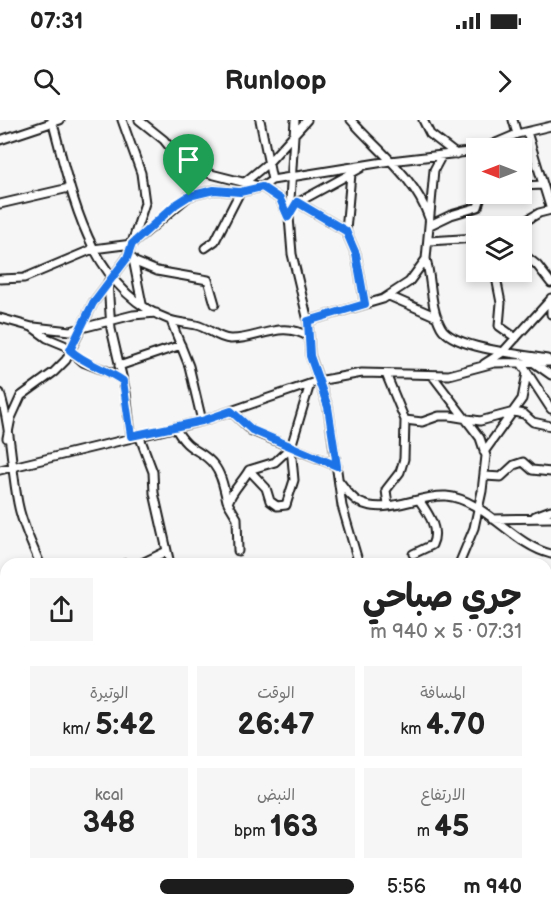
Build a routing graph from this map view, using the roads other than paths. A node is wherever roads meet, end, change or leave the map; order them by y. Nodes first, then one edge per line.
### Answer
1 (122, 120) edge
2 (139, 120) edge
3 (260, 120) edge
4 (295, 120) edge
5 (308, 120) edge
6 (351, 120) edge
7 (423, 120) edge
8 (513, 120) edge
9 (55, 121) edge
10 (551, 126) edge
11 (527, 132) junction
12 (296, 134) junction
13 (517, 134) junction
14 (508, 138) edge
15 (0, 140) edge
16 (466, 153) edge
17 (456, 154) junction
18 (442, 156) junction
19 (390, 161) junction
20 (268, 163) junction
21 (364, 165) junction
22 (351, 174) junction
23 (290, 178) junction
24 (272, 180) junction
25 (245, 182) junction
26 (543, 185) junction
27 (532, 186) edge
28 (262, 187) junction
29 (69, 188) junction
30 (240, 192) junction
31 (297, 202) junction
32 (0, 204) edge
33 (479, 204) edge
34 (551, 210) edge
35 (288, 217) junction
36 (532, 217) edge
37 (430, 222) junction
38 (346, 231) junction
39 (466, 239) edge
40 (429, 241) junction
41 (132, 244) junction
42 (205, 248) dead end
43 (93, 249) junction
44 (426, 259) junction
45 (133, 261) junction
46 (532, 261) edge
47 (0, 279) edge
48 (109, 280) junction
49 (497, 282) edge
50 (551, 283) edge
51 (389, 296) junction
52 (551, 298) edge
53 (142, 304) junction
54 (216, 304) dead end
55 (365, 304) junction
56 (156, 313) junction
57 (551, 314) edge
58 (437, 317) junction
59 (0, 318) edge
60 (110, 320) junction
61 (171, 321) junction
62 (308, 321) junction
63 (32, 327) junction
64 (79, 329) junction
65 (309, 337) junction
66 (516, 338) junction
67 (181, 345) junction
68 (70, 350) junction
69 (503, 352) junction
70 (551, 361) edge
71 (521, 363) junction
72 (534, 363) junction
73 (119, 366) junction
74 (482, 366) junction
75 (527, 373) junction
76 (386, 374) junction
77 (432, 375) junction
78 (551, 375) edge
79 (123, 381) junction
80 (318, 381) junction
81 (310, 384) junction
82 (0, 394) edge
83 (551, 409) edge
84 (231, 411) junction
85 (514, 412) junction
86 (405, 420) junction
87 (465, 420) junction
88 (202, 421) junction
89 (551, 426) edge
90 (175, 427) junction
91 (135, 435) junction
92 (7, 438) junction
93 (291, 447) junction
94 (484, 452) junction
95 (13, 466) junction
96 (337, 466) junction
97 (0, 470) edge
98 (249, 470) junction
99 (551, 472) edge
100 (485, 476) junction
101 (339, 482) junction
102 (419, 500) junction
103 (228, 503) junction
104 (388, 505) junction
105 (478, 510) junction
106 (551, 510) edge
107 (532, 517) junction
108 (551, 518) edge
109 (492, 519) junction
110 (167, 551) junction
111 (237, 551) dead end
112 (412, 554) dead end
113 (551, 555) edge
114 (37, 558) edge
115 (152, 558) edge
116 (169, 558) edge
117 (357, 558) edge
118 (462, 558) edge

1 - 41 street
2 - 25 street
3 - 20 street
4 - 12 street
5 - 12 street
6 - 19 street
7 - 17 street
8 - 13 street
9 - 15 street
9 - 29 street
10 - 11 street
11 - 13 street
11 - 26 street
12 - 20 street
12 - 23 street
13 - 14 street
16 - 17 street
17 - 18 street
18 - 19 street
18 - 37 street
19 - 21 street
19 - 37 street
20 - 24 street
20 - 25 street
21 - 22 street
21 - 23 street
22 - 31 street
22 - 38 street
23 - 24 street
23 - 35 street
24 - 28 street
25 - 28 street
26 - 27 street
26 - 34 street
28 - 30 street
28 - 35 street
29 - 32 street
29 - 43 street
30 - 41 street
30 - 42 street
31 - 35 street
31 - 38 street
33 - 37 street
34 - 36 street
35 - 62 street
37 - 40 street
38 - 55 street
39 - 40 street
40 - 44 street
41 - 43 street
41 - 45 street
41 - 48 street
43 - 47 street
43 - 48 street
44 - 51 street
44 - 58 street
45 - 53 street
45 - 54 street
46 - 50 street
48 - 53 street
48 - 60 street
48 - 64 street
49 - 66 street
51 - 55 street
51 - 58 street
52 - 57 street
52 - 66 street
53 - 56 street
55 - 62 street
56 - 60 street
56 - 61 street
58 - 69 street
59 - 63 street
60 - 64 street
60 - 73 street
61 - 65 street
61 - 67 street
62 - 65 street
63 - 64 street
63 - 68 street
64 - 68 street
65 - 80 street
66 - 69 street
67 - 73 street
67 - 88 street
68 - 79 street
68 - 92 street
69 - 70 street
69 - 74 street
70 - 72 street
71 - 72 street
71 - 74 street
71 - 75 street
72 - 78 street
73 - 79 street
74 - 77 street
75 - 83 street
75 - 85 street
76 - 77 street
76 - 80 street
76 - 86 street
77 - 87 street
79 - 91 street
80 - 81 street
80 - 96 street
81 - 84 street
81 - 93 street
82 - 92 street
84 - 88 street
84 - 93 street
85 - 87 street
85 - 89 street
85 - 94 street
86 - 87 street
86 - 104 street
87 - 94 street
88 - 90 street
90 - 91 street
90 - 103 street
91 - 95 street
91 - 110 street
92 - 95 street
93 - 96 street
93 - 98 street
93 - 98 street
94 - 100 street
95 - 97 street
95 - 114 street
96 - 101 street
98 - 103 street
99 - 100 street
100 - 105 street
101 - 104 street
101 - 117 street
102 - 104 street
102 - 105 street
102 - 112 street
103 - 111 street
105 - 109 street
105 - 118 street
106 - 107 street
107 - 108 street
107 - 109 street
109 - 113 street
110 - 115 street
110 - 116 street

